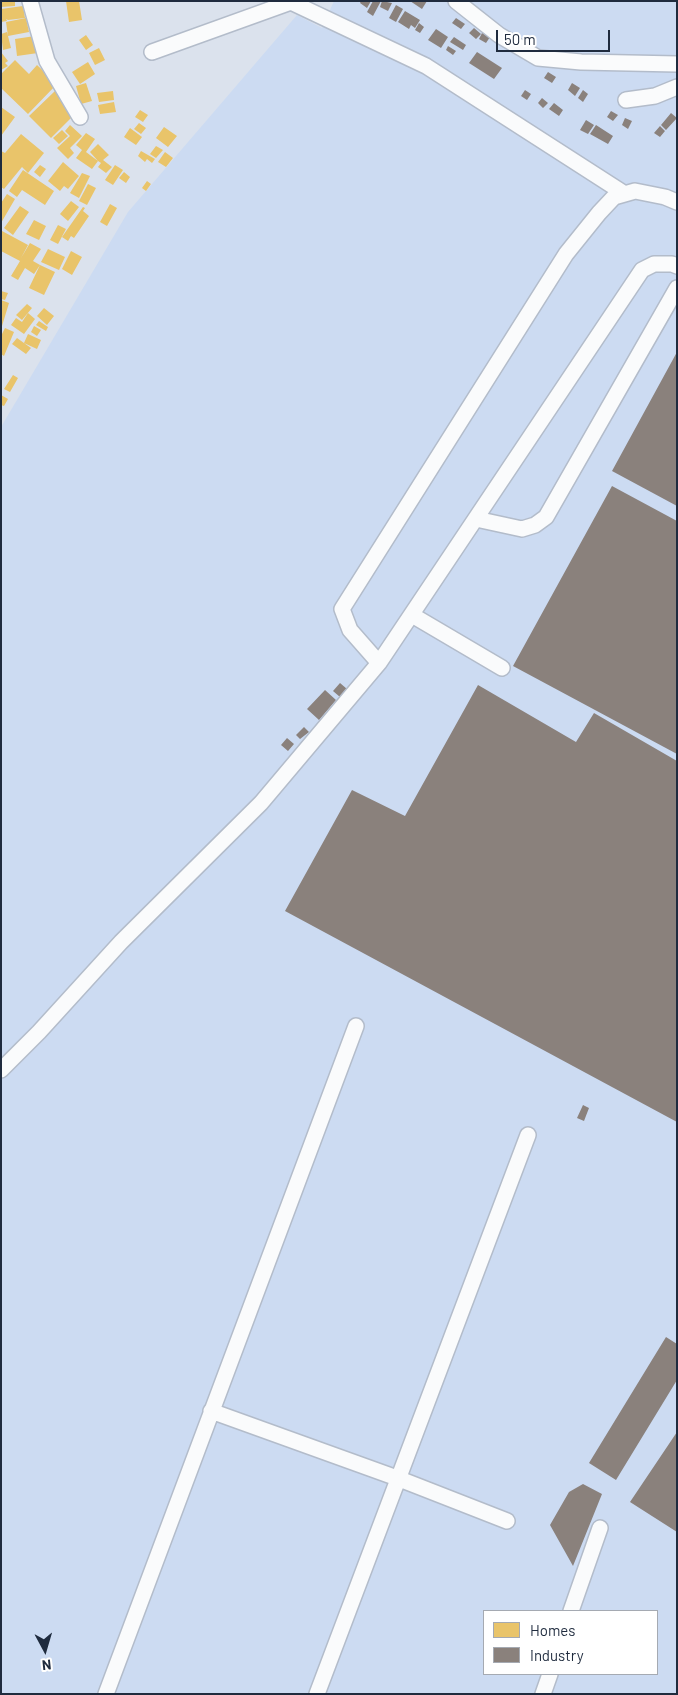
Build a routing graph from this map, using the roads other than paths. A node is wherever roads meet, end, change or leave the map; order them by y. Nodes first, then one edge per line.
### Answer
1 (30, 1) edge
2 (456, 1) edge
3 (152, 52) dead end
4 (677, 64) edge
5 (677, 87) edge
6 (626, 100) dead end
7 (80, 117) dead end
8 (625, 194) junction
9 (677, 202) edge
10 (677, 266) edge
11 (677, 288) edge
12 (476, 520) junction
13 (412, 615) junction
14 (380, 663) junction
15 (502, 668) dead end
16 (356, 1026) dead end
17 (1, 1070) edge
18 (528, 1135) dead end
19 (211, 1411) junction
20 (397, 1478) junction
21 (507, 1521) dead end
22 (600, 1528) dead end
23 (572, 1610) edge
24 (550, 1675) edge
25 (106, 1694) edge
26 (317, 1694) edge
27 (543, 1694) edge

1 - 7 street
2 - 4 street
3 - 8 street
5 - 6 street
8 - 9 street
8 - 14 street
10 - 12 street
11 - 12 street
12 - 13 street
13 - 14 street
13 - 15 street
14 - 17 street
16 - 19 street
18 - 20 street
19 - 20 street
19 - 25 street
20 - 21 street
20 - 26 street
22 - 23 street
24 - 27 street

